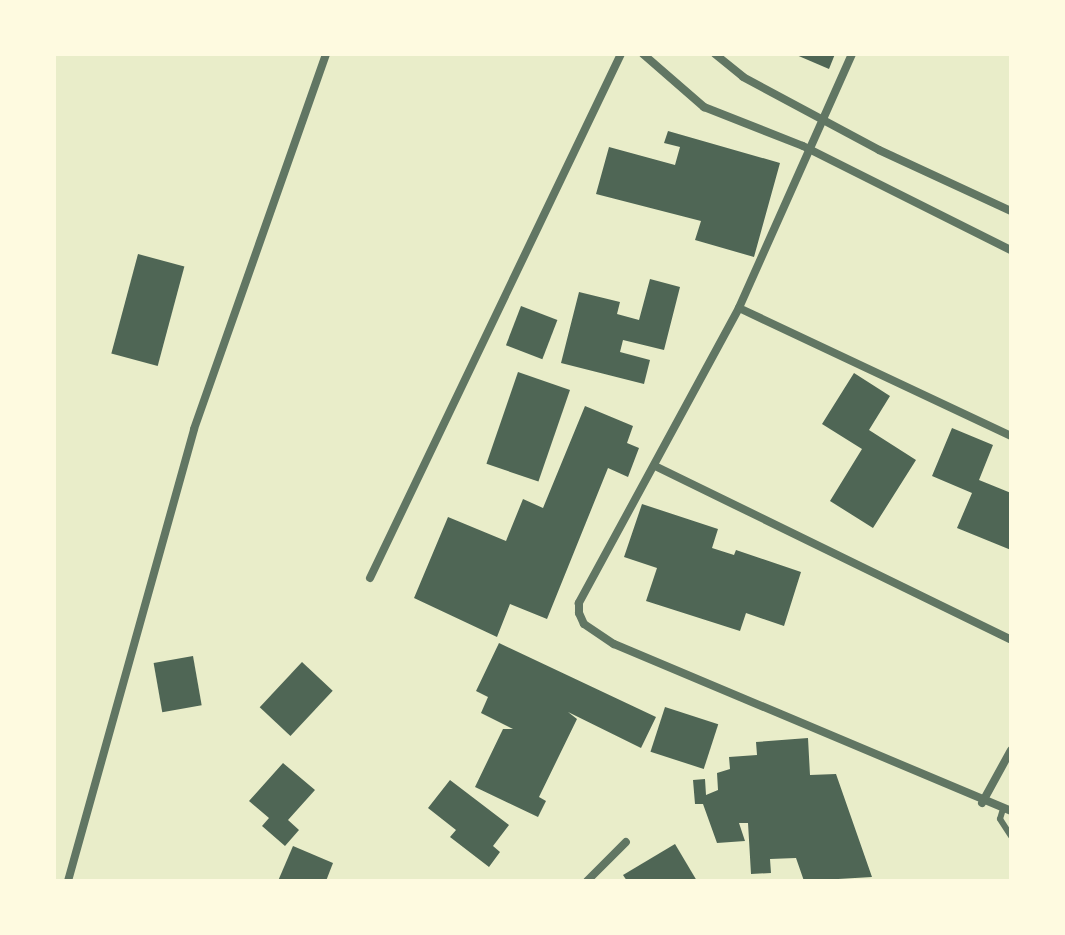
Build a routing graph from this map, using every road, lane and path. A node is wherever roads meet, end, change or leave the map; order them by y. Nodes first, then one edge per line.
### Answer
1 (326, 54) edge
2 (621, 54) edge
3 (643, 54) edge
4 (715, 54) edge
5 (852, 54) edge
6 (823, 119) junction
7 (812, 151) junction
8 (1011, 211) edge
9 (1011, 250) edge
10 (739, 308) junction
11 (1011, 436) edge
12 (655, 466) junction
13 (370, 578) dead end
14 (1011, 640) edge
15 (1011, 750) edge
16 (982, 803) junction
17 (1007, 810) edge
18 (1011, 836) edge
19 (626, 842) dead end
20 (68, 881) edge
21 (587, 881) edge

1 - 20 street
2 - 13 street
3 - 7 street
4 - 6 street
5 - 6 street
6 - 7 street
6 - 8 street
7 - 9 street
7 - 10 street
10 - 11 street
10 - 12 street
12 - 14 street
12 - 16 street
15 - 16 street
16 - 17 street
17 - 18 lane
19 - 21 street

